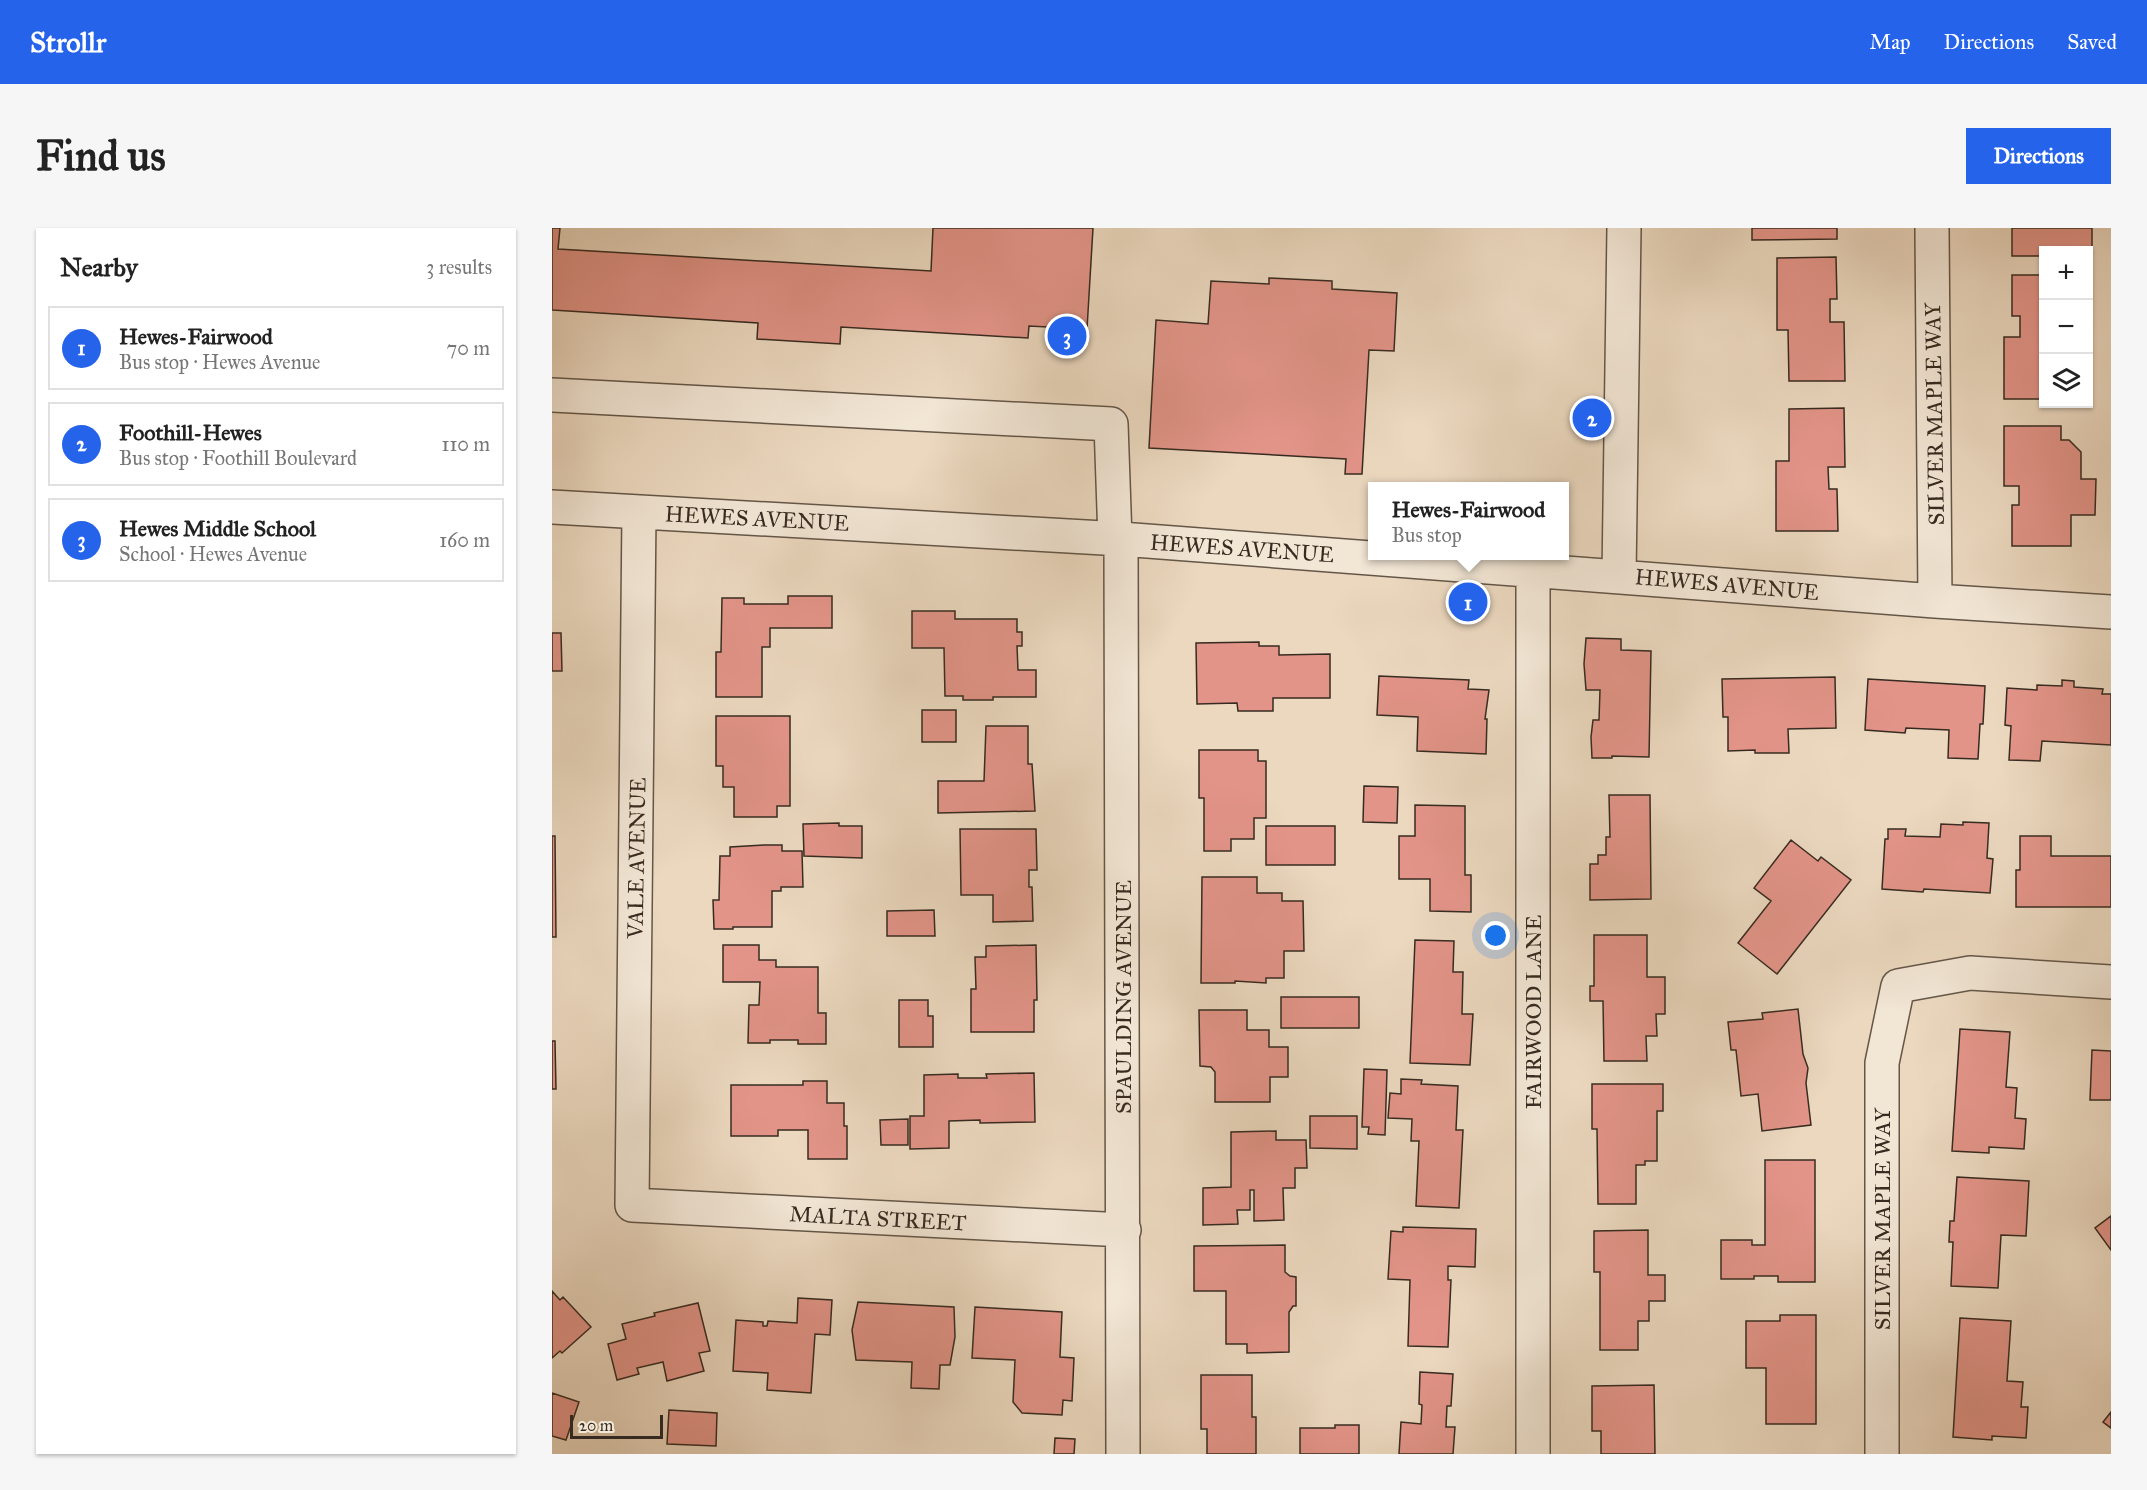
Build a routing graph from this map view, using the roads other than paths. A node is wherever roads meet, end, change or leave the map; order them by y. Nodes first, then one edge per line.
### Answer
1 (1624, 228) edge
2 (1932, 228) edge
3 (552, 395) edge
4 (552, 507) edge
5 (639, 512) junction
6 (1118, 539) junction
7 (1368, 558) edge
8 (1399, 560) edge
9 (1533, 570) junction
10 (1619, 576) junction
11 (1935, 601) junction
12 (2111, 612) edge
13 (2111, 982) edge
14 (632, 1205) joint
15 (1124, 1230) junction
16 (1123, 1454) edge
17 (1533, 1454) edge
18 (1882, 1454) edge

1 - 10 street
2 - 11 street, SILVER MAPLE WAY
3 - 6 street, SPAULDING AVENUE
4 - 5 street, HEWES AVENUE
5 - 6 street, HEWES AVENUE
5 - 14 street, VALE AVENUE
6 - 7 street, HEWES AVENUE
6 - 15 street, SPAULDING AVENUE
8 - 9 street, HEWES AVENUE
9 - 10 street, HEWES AVENUE
9 - 17 street, FAIRWOOD LANE
10 - 11 street, HEWES AVENUE
11 - 12 street, HEWES AVENUE
13 - 18 street, SILVER MAPLE WAY
14 - 15 street, MALTA STREET
15 - 16 street, SPAULDING AVENUE

